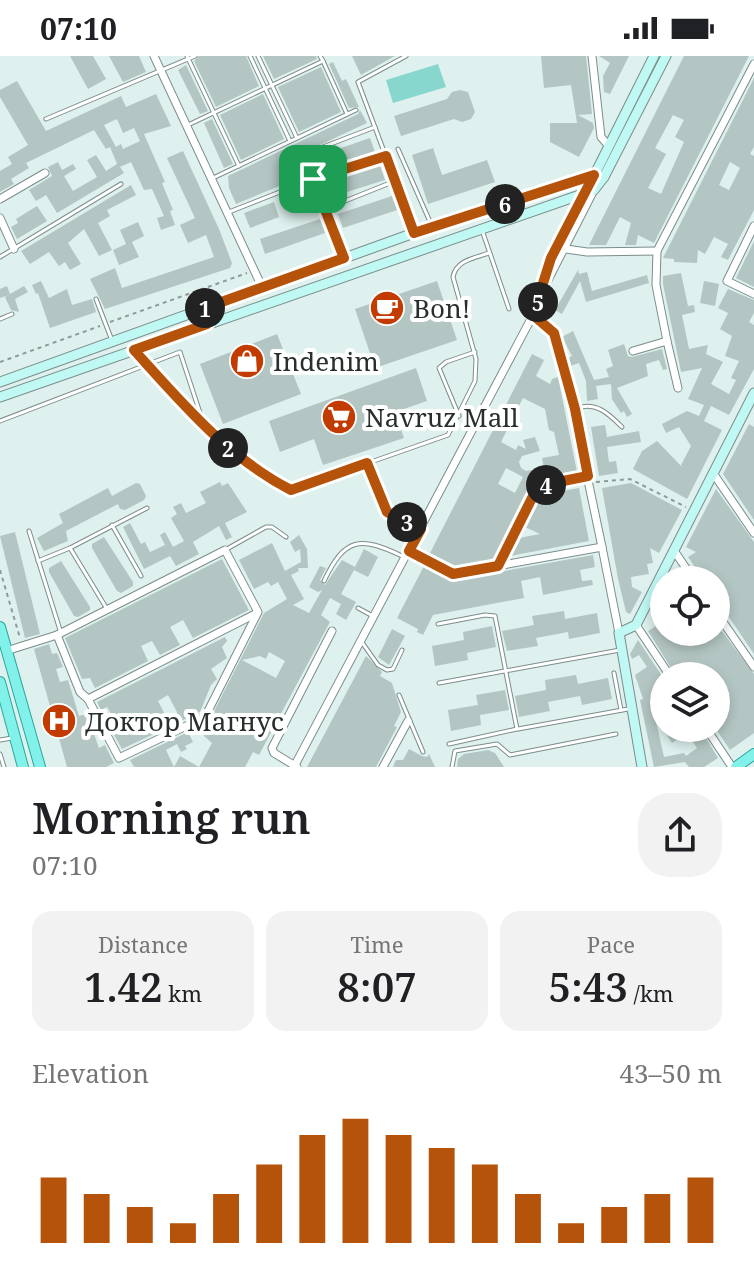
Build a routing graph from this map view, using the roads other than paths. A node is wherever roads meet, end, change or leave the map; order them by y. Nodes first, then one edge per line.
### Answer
1 (154, 56) edge
2 (195, 56) edge
3 (250, 56) edge
4 (258, 56) edge
5 (406, 56) edge
6 (592, 56) edge
7 (654, 56) edge
8 (666, 56) edge
9 (188, 58) edge
10 (322, 58) edge
11 (754, 64) edge
12 (162, 70) junction
13 (272, 85) junction
14 (265, 88) junction
15 (356, 110) dead end
16 (214, 113) junction
17 (347, 114) junction
18 (46, 119) dead end
19 (188, 125) junction
20 (375, 127) junction
21 (297, 138) junction
22 (290, 141) junction
23 (608, 145) junction
24 (398, 149) dead end
25 (386, 156) junction
26 (239, 166) junction
27 (45, 173) dead end
28 (599, 176) junction
29 (213, 178) junction
30 (313, 179) junction
31 (395, 181) junction
32 (121, 184) dead end
33 (590, 192) junction
34 (0, 199) edge
35 (325, 209) junction
36 (229, 212) junction
37 (0, 218) edge
38 (754, 226) edge
39 (433, 227) junction
40 (481, 228) junction
41 (414, 233) junction
42 (14, 249) junction
43 (566, 249) junction
44 (657, 251) junction
45 (489, 253) junction
46 (0, 257) edge
47 (344, 258) junction
48 (262, 287) junction
49 (543, 287) junction
50 (754, 294) edge
51 (96, 299) dead end
52 (202, 309) junction
53 (509, 309) dead end
54 (12, 314) dead end
55 (533, 315) junction
56 (0, 319) edge
57 (207, 324) junction
58 (667, 341) junction
59 (113, 342) junction
60 (134, 350) junction
61 (633, 351) dead end
62 (475, 352) junction
63 (146, 363) junction
64 (0, 382) edge
65 (678, 388) dead end
66 (754, 394) edge
67 (0, 397) edge
68 (575, 409) junction
69 (459, 416) junction
70 (0, 421) edge
71 (622, 427) dead end
72 (205, 428) junction
73 (367, 463) junction
74 (713, 473) junction
75 (589, 479) junction
76 (147, 508) dead end
77 (112, 525) junction
78 (421, 529) junction
79 (29, 531) dead end
80 (754, 533) edge
81 (286, 537) dead end
82 (602, 547) junction
83 (70, 548) junction
84 (225, 550) junction
85 (675, 552) junction
86 (408, 555) junction
87 (38, 561) junction
88 (498, 566) junction
89 (684, 566) edge
90 (141, 576) dead end
91 (324, 581) dead end
92 (358, 608) dead end
93 (107, 609) junction
94 (258, 612) junction
95 (375, 616) junction
96 (438, 624) dead end
97 (636, 625) junction
98 (0, 627) edge
99 (332, 631) dead end
100 (730, 632) edge
101 (619, 633) junction
102 (59, 634) junction
103 (361, 641) junction
104 (402, 650) dead end
105 (622, 650) junction
106 (6, 651) junction
107 (661, 662) edge
108 (754, 667) edge
109 (507, 670) junction
110 (614, 673) dead end
111 (0, 682) edge
112 (439, 683) dead end
113 (399, 695) dead end
114 (88, 699) junction
115 (632, 708) junction
116 (621, 710) junction
117 (408, 721) junction
118 (517, 729) junction
119 (616, 734) dead end
120 (15, 737) junction
121 (0, 740) edge
122 (716, 742) edge
123 (449, 744) dead end
124 (423, 752) dead end
125 (0, 754) edge
126 (754, 754) edge
127 (282, 763) edge
128 (296, 766) edge
129 (4, 767) edge
130 (23, 767) edge
131 (40, 767) edge
132 (383, 767) edge
133 (452, 767) edge
134 (642, 767) edge
135 (734, 767) edge

1 - 12 street
2 - 9 lane
3 - 14 lane
4 - 13 lane
5 - 20 lane
6 - 23 street
7 - 23 main road
8 - 28 main road
9 - 12 lane
9 - 16 lane
10 - 13 lane
10 - 17 lane
11 - 44 street
12 - 18 lane
12 - 19 street
13 - 14 lane
13 - 21 lane
14 - 16 lane
14 - 22 lane
15 - 17 lane
16 - 19 lane
16 - 26 lane
17 - 21 lane
19 - 29 street
20 - 25 lane
20 - 30 lane
21 - 22 lane
22 - 26 lane
23 - 28 main road
24 - 39 lane
25 - 30 lane
25 - 31 lane
26 - 29 lane
27 - 34 street
28 - 33 main road
28 - 39 main road
29 - 36 street
30 - 35 lane
30 - 36 lane
31 - 35 lane
31 - 41 lane
32 - 42 lane
33 - 40 main road
33 - 43 street
33 - 49 street
35 - 47 lane
36 - 48 street
37 - 42 street
38 - 50 street
39 - 41 main road
40 - 45 lane
40 - 57 main road
41 - 47 main road
42 - 46 lane
43 - 44 street
43 - 49 street
44 - 58 street
45 - 53 lane
45 - 62 lane
47 - 48 main road
48 - 52 main road
49 - 55 street
51 - 59 lane
52 - 57 main road
52 - 59 main road
54 - 56 lane
55 - 68 street
55 - 78 street
57 - 60 main road
58 - 61 street
58 - 65 street
59 - 64 main road
60 - 63 lane
60 - 67 main road
62 - 69 lane
62 - 69 lane
63 - 70 lane
63 - 72 lane
63 - 72 lane
66 - 74 main road
68 - 71 lane
68 - 75 street
69 - 73 lane
72 - 73 lane
73 - 78 lane
74 - 80 street
74 - 85 main road
75 - 82 street
75 - 88 street
76 - 77 lane
77 - 83 lane
77 - 90 lane
78 - 86 street
79 - 87 lane
81 - 84 lane
82 - 88 street
82 - 101 street
83 - 87 lane
83 - 93 lane
84 - 93 street
84 - 94 street
85 - 89 street
85 - 97 main road
86 - 88 street
86 - 91 lane
86 - 95 street
87 - 102 lane
92 - 95 lane
93 - 102 street
94 - 114 street
94 - 114 street
95 - 103 street
96 - 109 lane
97 - 101 main road
97 - 107 street
98 - 106 main road
99 - 127 street
100 - 108 street
101 - 105 main road
102 - 106 street
102 - 114 street
103 - 104 lane
103 - 128 street
105 - 109 lane
105 - 115 main road
106 - 131 main road
109 - 112 lane
109 - 118 lane
110 - 116 lane
111 - 120 main road
113 - 117 lane
115 - 116 lane
115 - 134 main road
116 - 118 lane
117 - 124 lane
117 - 132 street
118 - 123 lane
119 - 133 lane
120 - 121 lane
120 - 130 main road
122 - 135 street
125 - 129 lane
126 - 135 main road
127 - 128 street

